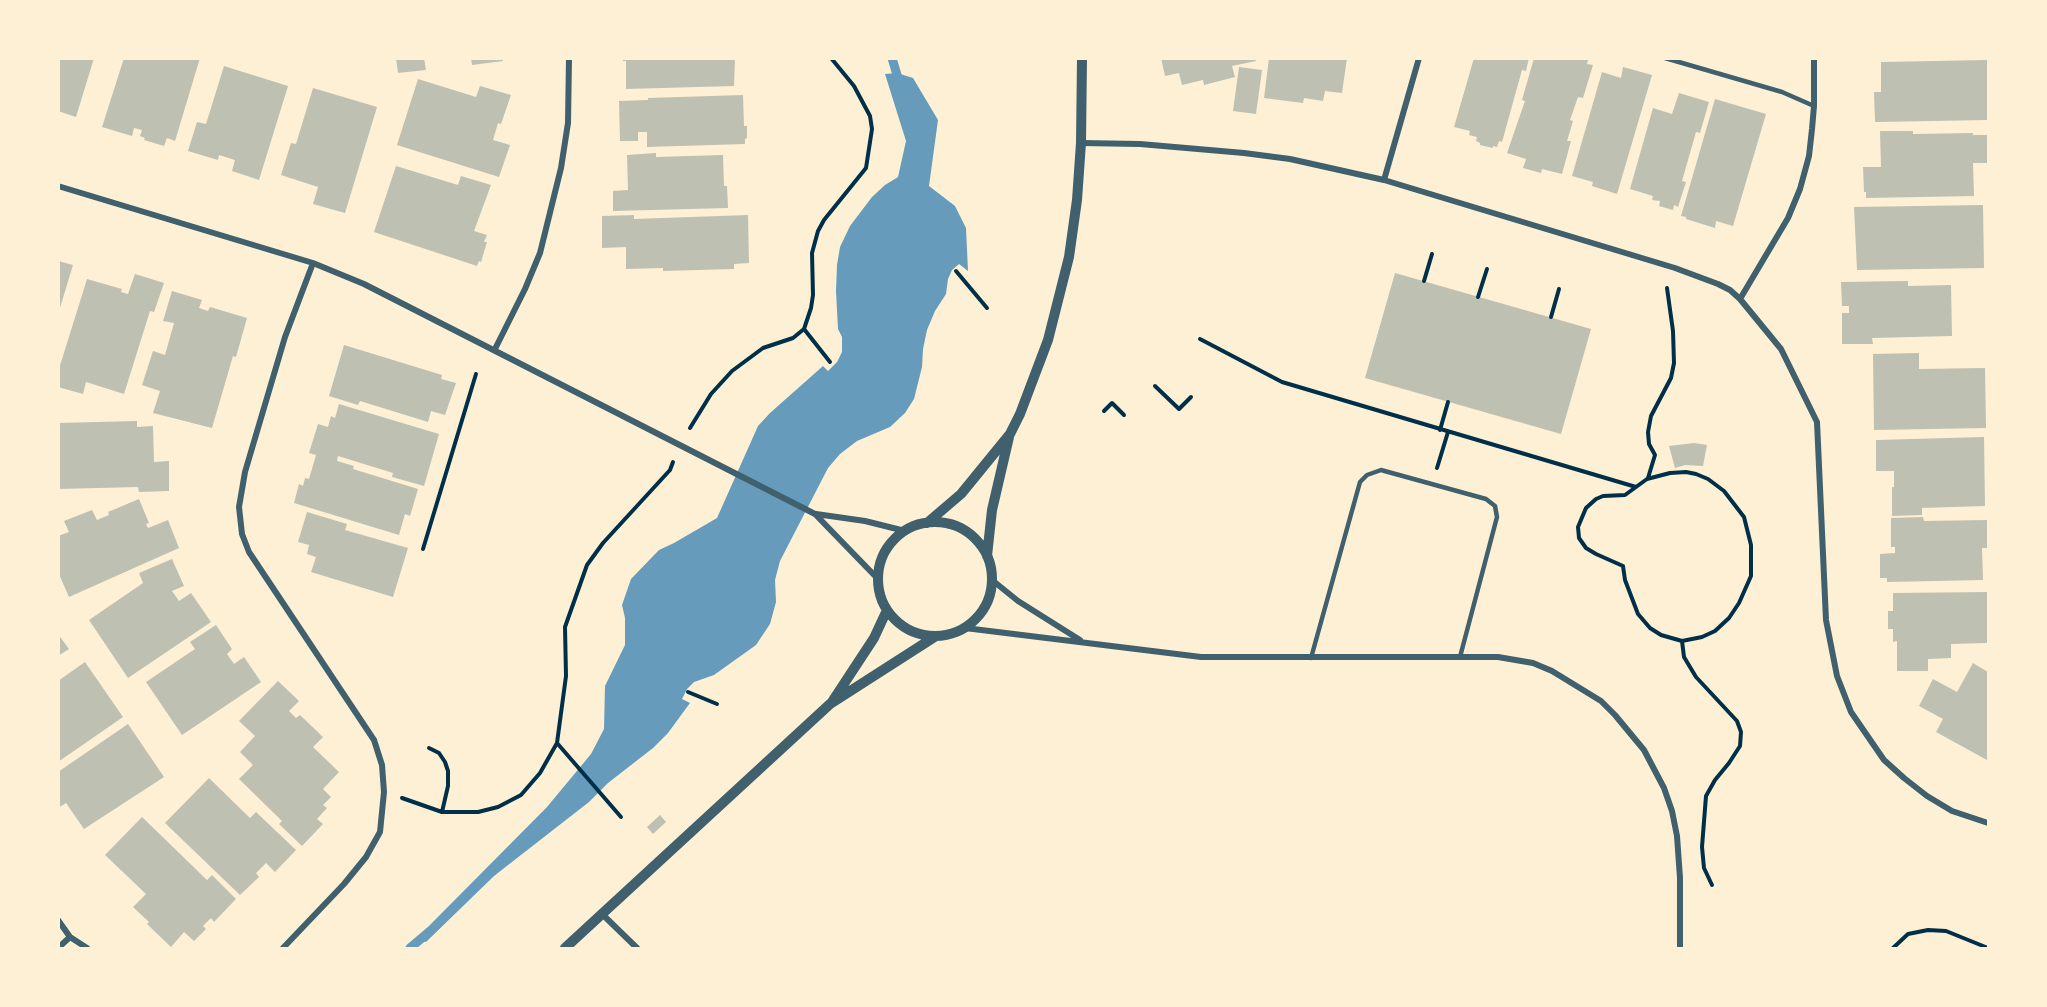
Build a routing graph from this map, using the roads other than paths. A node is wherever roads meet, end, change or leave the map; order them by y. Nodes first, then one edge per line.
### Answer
1 (569, 58) edge
2 (1082, 58) edge
3 (1419, 58) edge
4 (1665, 58) edge
5 (1814, 58) edge
6 (1814, 106) junction
7 (1081, 143) junction
8 (1384, 180) junction
9 (58, 186) edge
10 (313, 263) junction
11 (1740, 299) junction
12 (495, 349) junction
13 (1010, 434) junction
14 (815, 514) junction
15 (927, 523) junction
16 (905, 531) junction
17 (987, 556) junction
18 (878, 579) junction
19 (992, 580) junction
20 (887, 610) junction
21 (965, 628) junction
22 (936, 636) junction
23 (1083, 642) junction
24 (1460, 657) junction
25 (1311, 658) junction
26 (830, 704) junction
27 (1989, 824) edge
28 (601, 913) junction
29 (58, 920) edge
30 (70, 937) junction
31 (58, 948) edge
32 (87, 948) edge
33 (283, 948) edge
34 (565, 948) edge
35 (638, 948) edge
36 (1680, 948) edge

1 - 12 street
2 - 7 street
3 - 8 street
4 - 6 lane
5 - 6 street
6 - 11 street
7 - 8 street
7 - 13 street
8 - 11 street
9 - 10 street
10 - 12 street
10 - 33 street
11 - 27 street
12 - 14 street
13 - 15 street
13 - 17 street
14 - 16 street
14 - 18 street
15 - 16 street
15 - 17 street
16 - 18 street
17 - 19 street
18 - 20 street
19 - 21 street
19 - 23 street
20 - 22 street
20 - 26 street
21 - 22 street
21 - 23 street
22 - 26 street
23 - 25 street
24 - 25 street
24 - 25 lane
24 - 36 street
26 - 28 street
28 - 34 street
28 - 35 street
29 - 30 street
30 - 31 street
30 - 32 street

